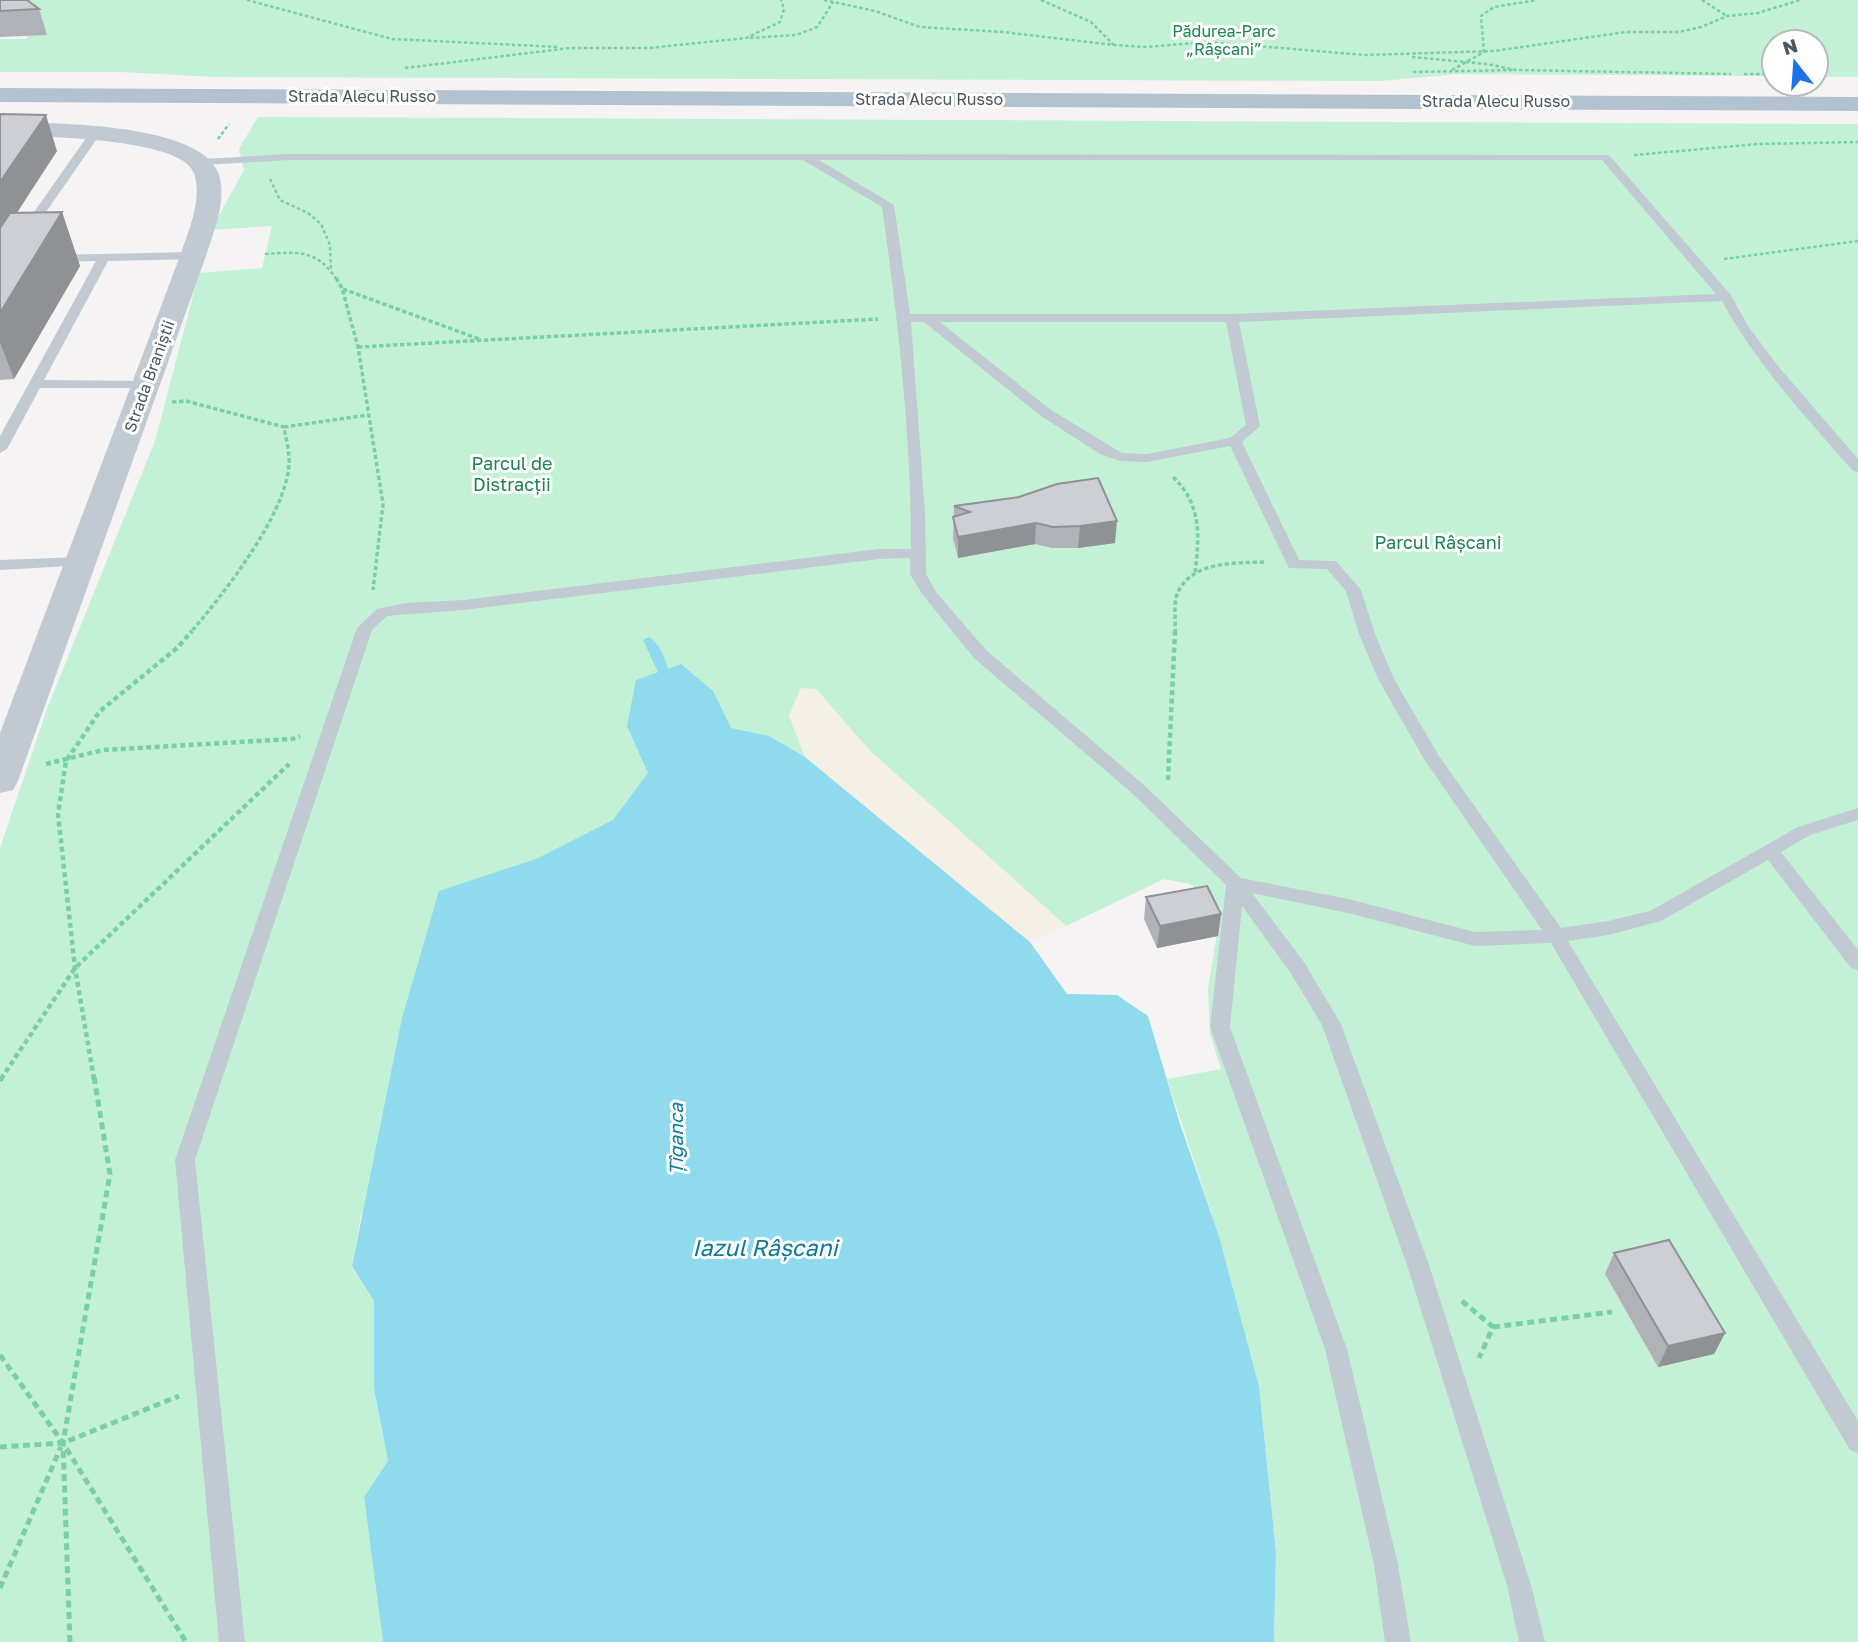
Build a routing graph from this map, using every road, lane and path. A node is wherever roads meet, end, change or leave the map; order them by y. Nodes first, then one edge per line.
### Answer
1 (247, 0) edge
2 (781, 0) edge
3 (824, 0) edge
4 (1041, 0) edge
5 (1507, 0) edge
6 (1537, 0) edge
7 (1702, 0) edge
8 (1800, 0) edge
9 (833, 2) junction
10 (1505, 5) junction
11 (1727, 16) junction
12 (746, 38) junction
13 (1114, 45) junction
14 (570, 48) junction
15 (1484, 51) junction
16 (1390, 55) junction
17 (1469, 62) junction
18 (399, 69) dead end
19 (1452, 71) dead end
20 (1760, 74) edge
21 (0, 79) edge
22 (0, 95) edge
23 (236, 96) junction
24 (1858, 104) edge
25 (0, 129) edge
26 (95, 133) junction
27 (1858, 142) edge
28 (805, 157) junction
29 (1605, 158) junction
30 (237, 159) junction
31 (201, 162) junction
32 (1858, 241) edge
33 (16, 247) edge
34 (265, 254) dead end
35 (193, 256) junction
36 (104, 257) junction
37 (36, 258) edge
38 (1695, 262) junction
39 (331, 271) junction
40 (342, 288) junction
41 (1726, 298) junction
42 (1232, 317) junction
43 (904, 318) junction
44 (927, 318) junction
45 (483, 340) junction
46 (358, 347) junction
47 (34, 384) junction
48 (144, 385) junction
49 (186, 401) dead end
50 (368, 415) junction
51 (284, 427) junction
52 (1236, 441) junction
53 (0, 449) edge
54 (1147, 458) junction
55 (1858, 468) edge
56 (918, 553) junction
57 (82, 562) junction
58 (0, 565) edge
59 (1294, 565) junction
60 (1195, 572) junction
61 (382, 612) junction
62 (333, 722) junction
63 (293, 760) dead end
64 (66, 761) junction
65 (2, 775) edge
66 (1858, 814) edge
67 (1166, 816) junction
68 (1770, 850) junction
69 (1235, 883) junction
70 (1556, 936) junction
71 (1858, 963) edge
72 (75, 968) junction
73 (0, 1081) edge
74 (1612, 1312) dead end
75 (1493, 1327) dead end
76 (0, 1356) edge
77 (207, 1385) junction
78 (1858, 1442) edge
79 (63, 1443) junction
80 (0, 1447) edge
81 (0, 1588) edge
82 (70, 1642) edge
83 (186, 1642) edge
84 (232, 1642) edge
85 (1398, 1642) edge
86 (1532, 1642) edge

1 - 14 path
2 - 12 path
3 - 9 path
4 - 13 path
5 - 10 path
6 - 10 path
7 - 11 path
8 - 11 path
9 - 12 path
9 - 13 path
10 - 15 path
11 - 15 path
12 - 14 path
13 - 16 path
14 - 18 path
15 - 16 path
15 - 17 path
16 - 17 path
17 - 19 path
17 - 20 path
21 - 23 main road
22 - 23 main road, Strada Alecu Russo
23 - 24 main road, Strada Alecu Russo
25 - 26 street
26 - 31 street
26 - 33 lane
27 - 29 path
28 - 29 lane
28 - 30 lane
28 - 43 lane
29 - 38 lane
30 - 31 lane
30 - 39 path
31 - 35 street, Strada Braniștii
32 - 38 path
34 - 39 path
35 - 36 lane
35 - 48 street, Strada Braniștii
36 - 37 lane
36 - 47 lane
38 - 41 lane
39 - 40 path
40 - 45 path
40 - 46 path
41 - 42 lane
41 - 55 lane
42 - 44 lane
42 - 52 lane
43 - 44 lane
43 - 45 path
43 - 56 lane
44 - 54 lane
45 - 46 path
46 - 50 path
47 - 48 lane
47 - 53 lane
48 - 57 street, Strada Braniștii
49 - 51 path
50 - 51 path
50 - 61 path
51 - 64 path
52 - 54 lane
52 - 59 lane
54 - 60 path
56 - 61 lane
56 - 67 lane
57 - 58 lane
57 - 65 street, Strada Braniștii
59 - 60 path
59 - 70 lane
60 - 67 path
61 - 62 lane
62 - 64 path
62 - 77 lane
63 - 72 path
64 - 65 path
64 - 72 path
66 - 68 lane
67 - 69 lane
68 - 70 lane
68 - 71 lane
69 - 70 lane
69 - 85 lane
69 - 86 lane
70 - 78 lane
72 - 73 path
72 - 79 path
74 - 75 path
76 - 79 path
77 - 79 path
77 - 84 lane
79 - 80 path
79 - 81 path
79 - 82 path
79 - 83 path

